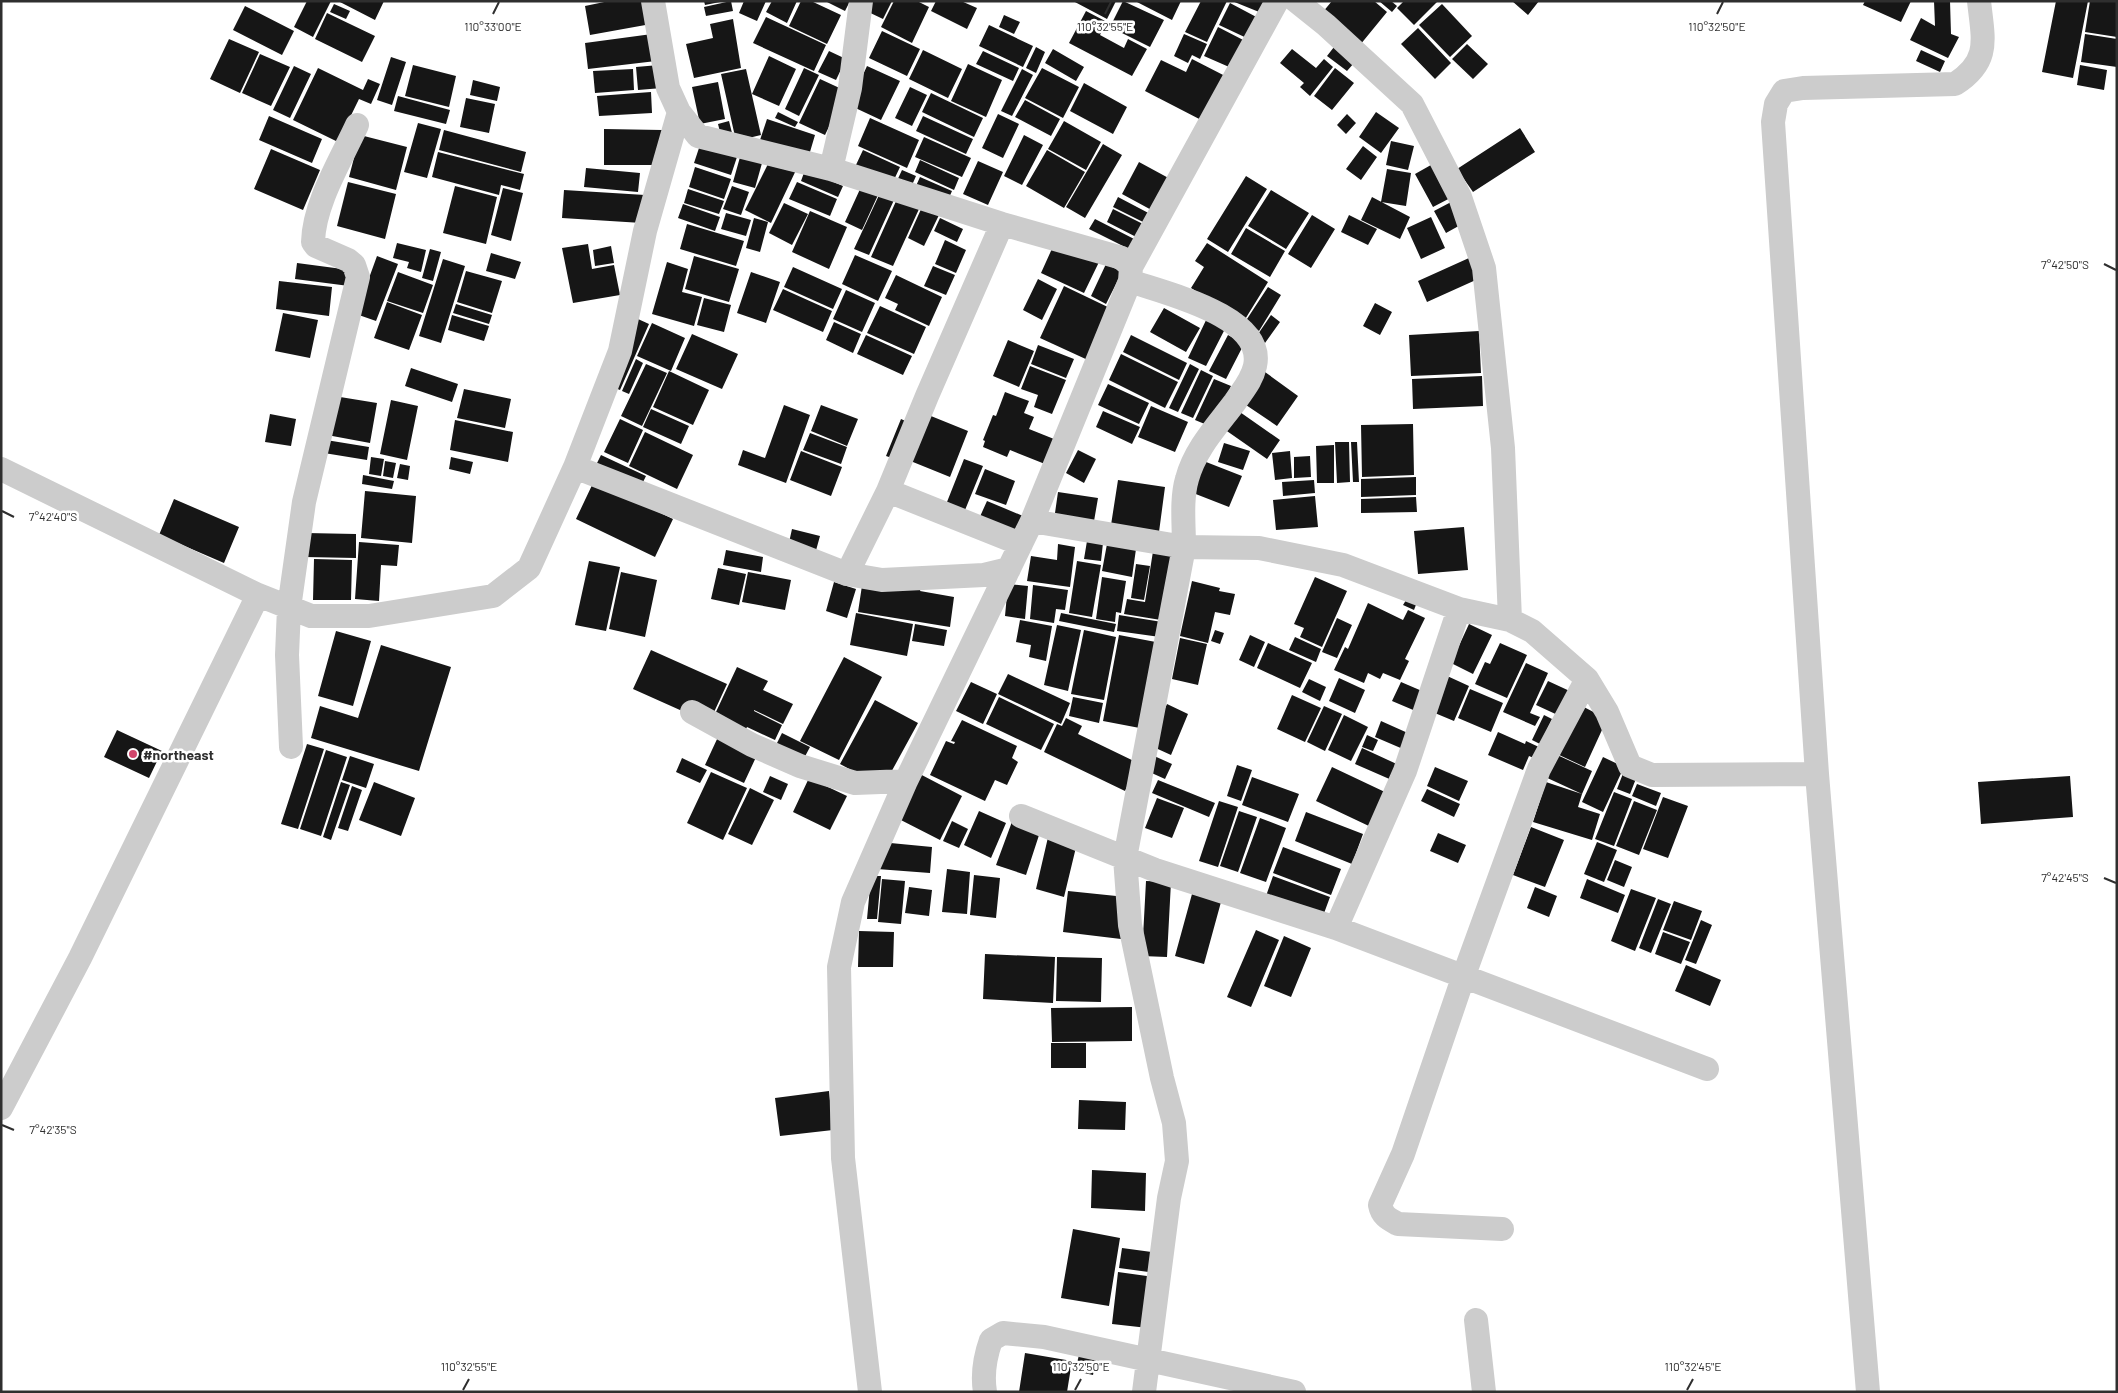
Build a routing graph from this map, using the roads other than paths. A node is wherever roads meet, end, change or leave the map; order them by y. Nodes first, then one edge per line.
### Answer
1 (653, 1) edge
2 (861, 1) edge
3 (1277, 1) edge
4 (1296, 1) edge
5 (1979, 1) edge
6 (679, 112) junction
7 (357, 125) dead end
8 (831, 168) junction
9 (1002, 224) junction
10 (1130, 274) junction
11 (575, 467) junction
12 (1, 469) edge
13 (888, 491) junction
14 (1032, 521) junction
15 (1021, 544) junction
16 (1184, 547) junction
17 (1009, 569) junction
18 (847, 574) junction
19 (258, 595) junction
20 (289, 608) junction
21 (1459, 609) junction
22 (1510, 620) junction
23 (1588, 679) junction
24 (692, 712) dead end
25 (291, 747) dead end
26 (1818, 774) junction
27 (906, 781) junction
28 (1021, 816) dead end
29 (1125, 858) junction
30 (1336, 928) junction
31 (1464, 976) junction
32 (1707, 1069) dead end
33 (1, 1108) edge
34 (1502, 1229) dead end
35 (1476, 1320) dead end
36 (1148, 1360) junction
37 (870, 1392) edge
38 (985, 1392) edge
39 (1144, 1392) edge
40 (1294, 1392) edge
41 (1484, 1392) edge
42 (1868, 1392) edge

1 - 6 street
2 - 8 street
3 - 10 street
4 - 22 street
5 - 26 street
6 - 8 street
6 - 11 street
7 - 20 street
8 - 9 street
9 - 10 street
9 - 13 street
10 - 14 street
10 - 16 street
11 - 18 street
11 - 20 street
12 - 19 street
13 - 15 street
13 - 18 street
14 - 15 street
14 - 16 street
15 - 17 street
16 - 21 street
16 - 29 street
17 - 18 street
17 - 27 street
19 - 20 street
19 - 33 street
20 - 25 street
21 - 22 street
21 - 30 street
22 - 23 street
23 - 26 street
23 - 31 street
24 - 27 street
26 - 42 street
27 - 37 street
28 - 29 street
29 - 30 street
29 - 36 street
30 - 31 street
31 - 32 street
31 - 34 street
35 - 41 street
36 - 38 street
36 - 39 street
36 - 40 street

